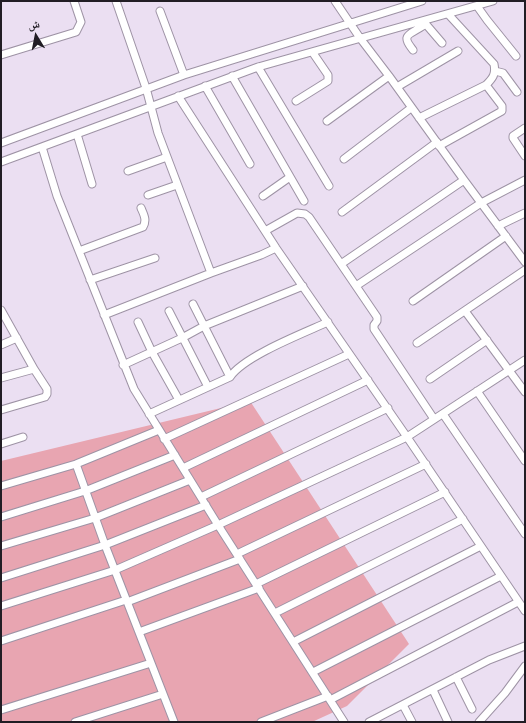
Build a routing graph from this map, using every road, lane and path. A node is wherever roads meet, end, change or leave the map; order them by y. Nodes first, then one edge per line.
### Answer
1 (74, 1) edge
2 (116, 1) edge
3 (335, 1) edge
4 (422, 1) edge
5 (493, 1) edge
6 (477, 6) junction
7 (160, 11) dead end
8 (448, 14) junction
9 (424, 22) junction
10 (350, 23) junction
11 (360, 38) junction
12 (442, 43) dead end
13 (413, 50) dead end
14 (458, 51) dead end
15 (313, 53) junction
16 (1, 55) edge
17 (516, 56) dead end
18 (258, 67) junction
19 (495, 71) junction
20 (184, 75) junction
21 (232, 76) junction
22 (389, 76) junction
23 (486, 85) junction
24 (205, 86) junction
25 (397, 87) junction
26 (146, 88) junction
27 (517, 92) dead end
28 (178, 96) junction
29 (296, 100) dead end
30 (151, 106) junction
31 (411, 108) junction
32 (419, 118) junction
33 (327, 121) dead end
34 (525, 128) edge
35 (77, 134) junction
36 (1, 144) edge
37 (438, 144) junction
38 (42, 147) junction
39 (525, 156) edge
40 (166, 157) junction
41 (344, 159) dead end
42 (1, 162) edge
43 (250, 164) dead end
44 (128, 171) dead end
45 (290, 176) junction
46 (464, 180) junction
47 (525, 180) edge
48 (92, 184) dead end
49 (177, 185) junction
50 (329, 186) dead end
51 (148, 195) dead end
52 (263, 196) dead end
53 (304, 201) dead end
54 (481, 203) junction
55 (141, 208) dead end
56 (342, 212) dead end
57 (525, 213) edge
58 (498, 226) junction
59 (265, 231) junction
60 (506, 236) junction
61 (276, 248) junction
62 (79, 251) junction
63 (155, 258) dead end
64 (524, 259) edge
65 (341, 264) junction
66 (525, 270) edge
67 (211, 273) junction
68 (90, 280) junction
69 (303, 286) junction
70 (356, 286) junction
71 (413, 301) dead end
72 (193, 304) dead end
73 (169, 311) dead end
74 (465, 311) junction
75 (2, 312) edge
76 (104, 315) junction
77 (138, 322) dead end
78 (328, 322) junction
79 (204, 326) junction
80 (17, 338) junction
81 (182, 338) junction
82 (487, 340) junction
83 (417, 343) dead end
84 (1, 345) edge
85 (152, 352) junction
86 (350, 354) junction
87 (525, 360) edge
88 (123, 365) junction
89 (34, 369) junction
90 (509, 370) junction
91 (230, 377) junction
92 (1, 378) edge
93 (430, 379) dead end
94 (368, 380) junction
95 (208, 387) junction
96 (477, 391) junction
97 (525, 392) edge
98 (179, 400) junction
99 (388, 408) junction
100 (1, 410) edge
101 (150, 414) junction
102 (443, 414) junction
103 (434, 419) junction
104 (159, 430) junction
105 (22, 437) dead end
106 (407, 437) junction
107 (164, 439) junction
108 (1, 444) edge
109 (175, 455) junction
110 (525, 461) edge
111 (76, 464) junction
112 (426, 464) junction
113 (183, 468) junction
114 (190, 480) junction
115 (1, 486) edge
116 (85, 491) junction
117 (444, 492) junction
118 (201, 497) junction
119 (206, 505) junction
120 (1, 517) edge
121 (95, 518) junction
122 (463, 519) junction
123 (218, 525) junction
124 (525, 534) edge
125 (105, 545) junction
126 (1, 546) edge
127 (481, 546) junction
128 (239, 557) junction
129 (115, 570) junction
130 (501, 576) junction
131 (1, 578) edge
132 (257, 586) junction
133 (127, 601) junction
134 (518, 602) junction
135 (1, 606) edge
136 (525, 612) edge
137 (275, 613) junction
138 (139, 632) junction
139 (1, 641) edge
140 (293, 642) junction
141 (525, 646) edge
142 (151, 663) junction
143 (525, 666) edge
144 (312, 672) junction
145 (456, 678) junction
146 (433, 690) junction
147 (163, 694) junction
148 (329, 698) junction
149 (403, 704) junction
150 (472, 709) dead end
151 (1, 710) edge
152 (372, 721) edge
153 (75, 722) edge
154 (174, 722) edge
155 (261, 722) edge
156 (344, 722) edge
157 (412, 722) edge
158 (448, 722) edge
159 (479, 722) edge

1 - 16 street
2 - 26 street
3 - 10 street
4 - 10 street
5 - 6 street
6 - 8 street
6 - 17 street
7 - 20 street
8 - 9 street
8 - 19 street
9 - 11 street
9 - 12 street
9 - 13 street
10 - 11 street
10 - 20 street
11 - 15 street
11 - 22 street
14 - 25 street
15 - 18 street
15 - 29 street
18 - 21 street
18 - 50 street
19 - 23 street
19 - 27 street
20 - 26 street
21 - 24 street
21 - 45 street
22 - 25 street
22 - 33 street
23 - 32 street
23 - 37 street
24 - 28 street
24 - 43 street
25 - 31 street
26 - 30 street
26 - 36 street
28 - 30 street
28 - 59 street
30 - 35 street
30 - 40 street
31 - 32 street
31 - 41 street
32 - 37 street
34 - 39 street
35 - 38 street
35 - 48 street
37 - 46 street
37 - 56 street
38 - 42 street
38 - 62 street
40 - 44 street
40 - 49 street
45 - 52 street
45 - 53 street
46 - 54 street
46 - 65 street
47 - 54 street
49 - 51 street
49 - 67 street
54 - 58 street
54 - 70 street
55 - 62 street
57 - 58 street
58 - 60 street
59 - 61 street
59 - 65 street
60 - 64 street
60 - 71 street
61 - 67 street
61 - 69 street
62 - 68 street
63 - 68 street
65 - 70 street
66 - 74 street
67 - 76 street
68 - 76 street
69 - 78 street
69 - 79 street
70 - 103 street
72 - 79 street
73 - 81 street
74 - 82 street
74 - 83 street
75 - 80 street
76 - 88 street
77 - 85 street
78 - 86 street
78 - 91 street
79 - 81 street
79 - 91 street
80 - 84 street
80 - 89 street
81 - 85 street
81 - 95 street
82 - 90 street
82 - 93 street
85 - 88 street
85 - 98 street
86 - 94 street
86 - 107 street
87 - 90 street
88 - 101 street
89 - 92 street
89 - 100 street
90 - 96 street
90 - 97 street
91 - 95 street
94 - 99 street
94 - 113 street
95 - 98 street
96 - 102 street
96 - 110 street
98 - 101 street
99 - 106 street
99 - 118 street
101 - 104 street
102 - 103 street
102 - 124 street
103 - 106 street
104 - 107 street
104 - 111 street
105 - 108 street
106 - 112 street
106 - 123 street
107 - 109 street
109 - 113 street
109 - 116 street
111 - 115 street
111 - 116 street
112 - 117 street
112 - 128 street
113 - 114 street
114 - 118 street
114 - 121 street
116 - 120 street
116 - 121 street
117 - 122 street
117 - 132 street
118 - 119 street
119 - 123 street
119 - 125 street
121 - 125 street
121 - 126 street
122 - 127 street
122 - 137 street
123 - 128 street
123 - 129 street
125 - 129 street
125 - 131 street
127 - 130 street
127 - 140 street
128 - 132 street
128 - 133 street
129 - 133 street
129 - 135 street
130 - 134 street
130 - 144 street
132 - 137 street
132 - 138 street
133 - 138 street
133 - 139 street
134 - 136 street
134 - 148 street
137 - 140 street
138 - 142 street
140 - 144 street
141 - 145 street
142 - 147 street
142 - 151 street
143 - 159 street
144 - 148 street
145 - 146 street
145 - 150 street
146 - 149 street
146 - 158 street
147 - 153 street
147 - 154 street
148 - 155 street
148 - 156 street
149 - 152 street
149 - 157 street

